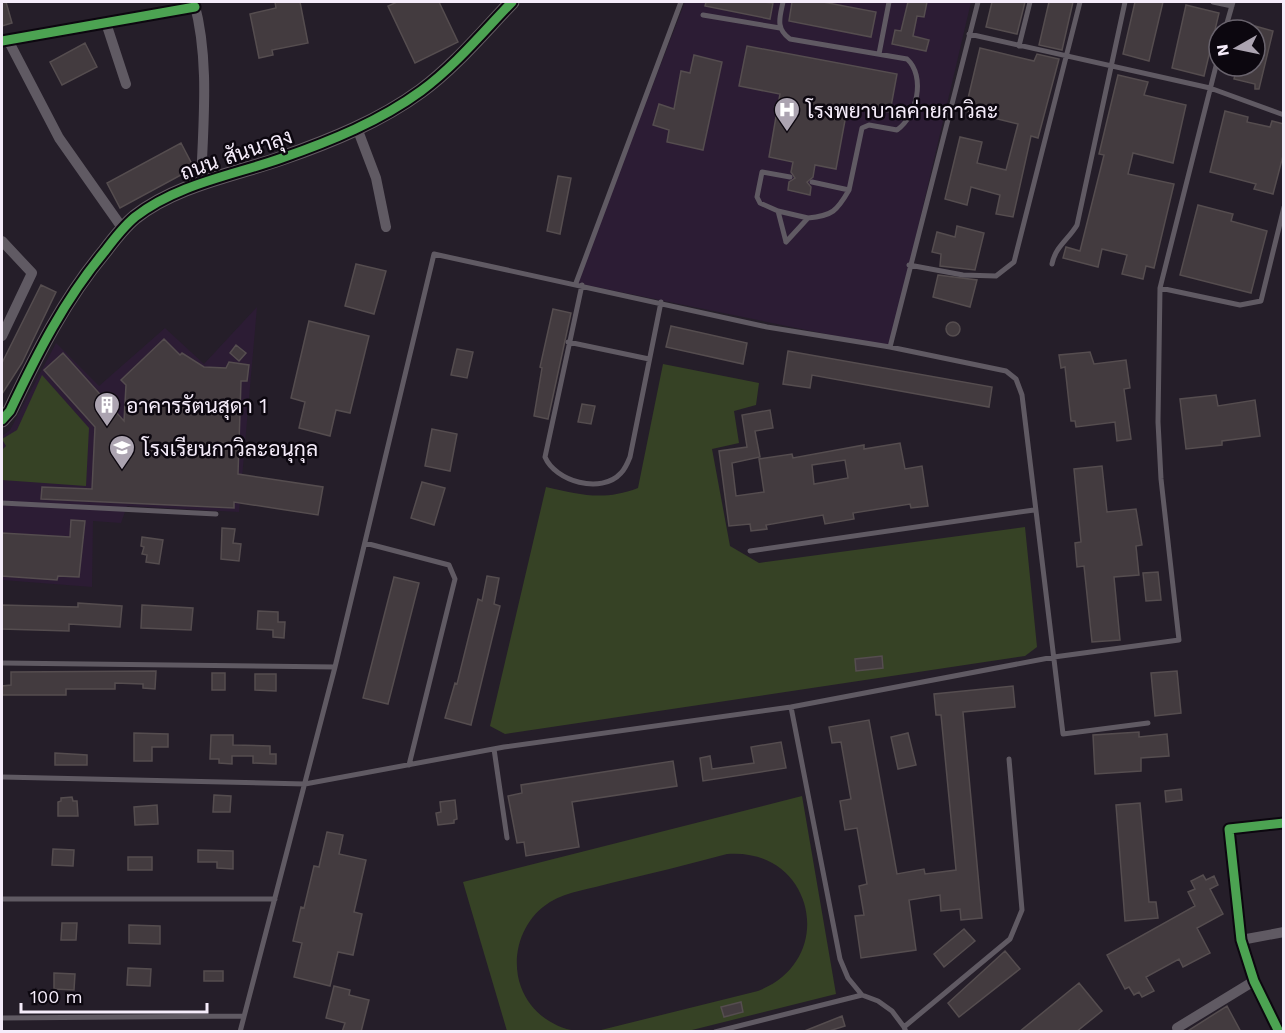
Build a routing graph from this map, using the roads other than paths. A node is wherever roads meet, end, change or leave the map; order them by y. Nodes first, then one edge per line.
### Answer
1 (512, 2) edge
2 (681, 2) edge
3 (783, 2) edge
4 (889, 2) edge
5 (978, 2) edge
6 (1030, 2) edge
7 (1080, 2) edge
8 (1125, 2) edge
9 (1213, 2) edge
10 (194, 4) edge
11 (1232, 4) edge
12 (703, 15) dead end
13 (106, 23) junction
14 (780, 28) junction
15 (969, 34) junction
16 (5, 40) edge
17 (1020, 46) junction
18 (879, 54) junction
19 (1067, 57) junction
20 (1111, 67) junction
21 (1213, 78) edge
22 (126, 84) dead end
23 (1210, 88) junction
24 (1284, 115) edge
25 (357, 128) junction
26 (790, 177) dead end
27 (812, 182) dead end
28 (201, 184) junction
29 (849, 190) junction
30 (1284, 207) edge
31 (778, 212) junction
32 (808, 218) junction
33 (386, 227) dead end
34 (123, 229) junction
35 (2, 241) edge
36 (1052, 264) dead end
37 (909, 265) junction
38 (579, 284) junction
39 (1160, 288) junction
40 (661, 302) junction
41 (2, 336) edge
42 (568, 342) junction
43 (890, 347) junction
44 (649, 359) junction
45 (2, 420) edge
46 (2, 503) edge
47 (1034, 510) junction
48 (216, 514) dead end
49 (365, 543) junction
50 (750, 551) dead end
51 (1054, 657) junction
52 (2, 663) edge
53 (335, 667) junction
54 (790, 706) junction
55 (1148, 723) dead end
56 (494, 749) junction
57 (1009, 759) dead end
58 (409, 765) junction
59 (2, 777) edge
60 (305, 784) junction
61 (1284, 823) edge
62 (507, 838) dead end
63 (2, 899) edge
64 (275, 899) junction
65 (1284, 932) edge
66 (1241, 940) junction
67 (1254, 981) junction
68 (862, 995) junction
69 (244, 1016) junction
70 (2, 1018) edge
71 (1177, 1028) dead end
72 (905, 1029) edge
73 (240, 1032) edge
74 (715, 1032) edge
75 (1279, 1032) edge

1 - 25 street, ถนน สันนาลุง
2 - 38 lane
3 - 14 lane
4 - 18 lane
5 - 15 lane
6 - 17 lane
7 - 19 lane
8 - 20 lane
9 - 11 lane
10 - 13 street
10 - 28 street
12 - 14 lane
13 - 16 street
13 - 22 street
14 - 18 lane
15 - 17 lane
15 - 37 lane
16 - 34 street
17 - 19 lane
18 - 29 lane
19 - 20 lane
19 - 37 lane
20 - 23 lane
20 - 36 lane
21 - 23 lane
23 - 24 lane
23 - 39 lane
25 - 28 street, ถนน สันนาลุง
25 - 33 street
26 - 31 lane
27 - 29 lane
28 - 34 street, ถนน สันนาลุง
29 - 32 lane
30 - 39 lane
31 - 32 lane
31 - 32 lane
34 - 45 street, ถนน สันนาลุง
35 - 41 street
37 - 43 lane
38 - 40 lane
38 - 42 lane
38 - 49 lane
39 - 51 lane
40 - 43 lane
40 - 44 lane
42 - 44 lane
42 - 44 lane
43 - 47 lane
46 - 48 lane
47 - 50 lane
47 - 51 lane
49 - 53 lane
49 - 58 lane
51 - 54 lane
51 - 55 lane
52 - 53 lane
53 - 60 lane
54 - 56 lane
54 - 68 lane
56 - 58 lane
56 - 62 lane
57 - 72 lane
58 - 60 lane
59 - 60 lane
60 - 64 lane
61 - 66 street
63 - 64 lane
64 - 69 lane
65 - 66 street
66 - 67 street
67 - 71 street
67 - 75 street
68 - 72 lane
68 - 74 lane
69 - 70 lane
69 - 73 lane

